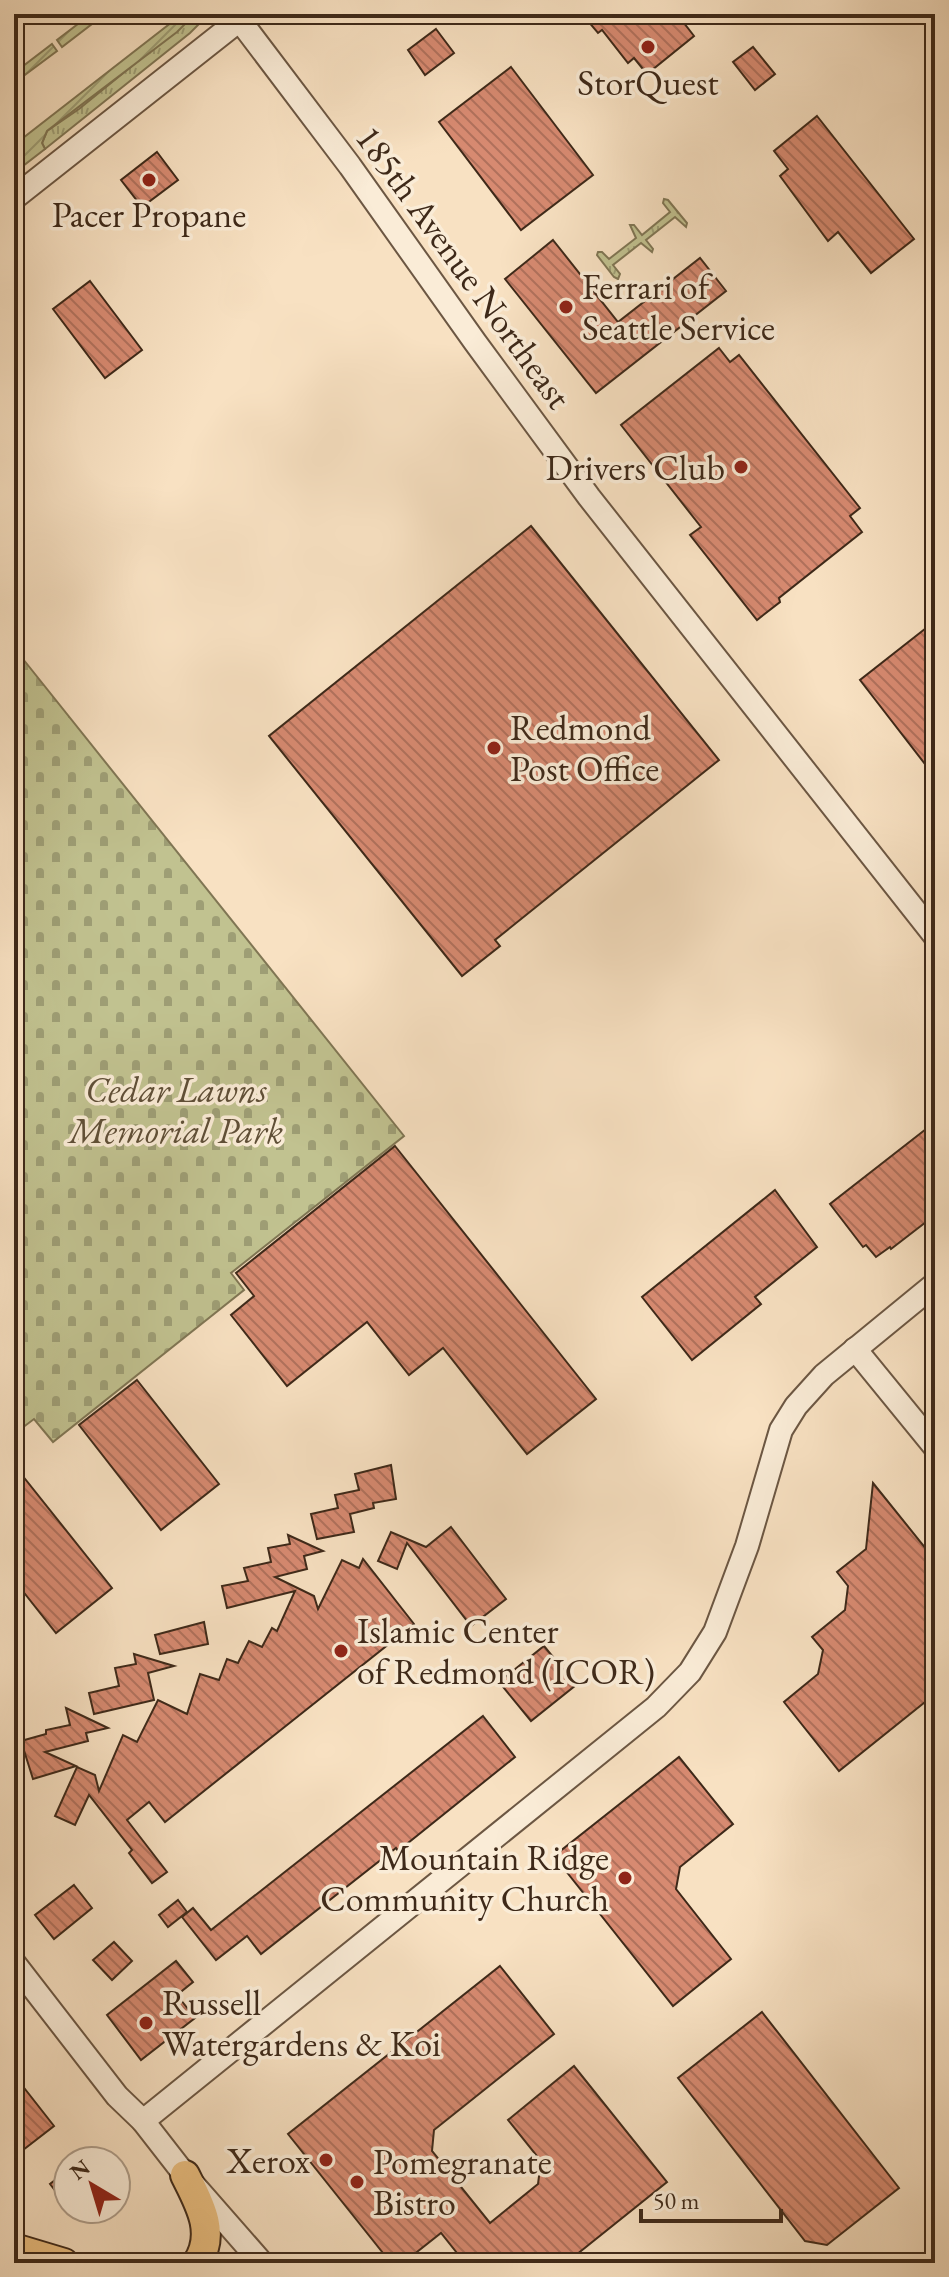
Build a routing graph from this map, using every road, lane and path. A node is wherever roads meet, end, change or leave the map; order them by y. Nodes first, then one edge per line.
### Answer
1 (241, 16) edge
2 (14, 198) edge
3 (935, 936) edge
4 (935, 1284) edge
5 (855, 1349) junction
6 (935, 1447) edge
7 (14, 1963) edge
8 (143, 2121) junction
9 (185, 2175) junction
10 (14, 2248) edge
11 (64, 2263) edge
12 (197, 2263) edge
13 (262, 2263) edge

1 - 2 street
1 - 3 street, 185th Avenue Northeast
4 - 5 street
5 - 6 street
5 - 8 street
7 - 8 street
8 - 9 street
9 - 12 main road
9 - 13 street
10 - 11 main road

